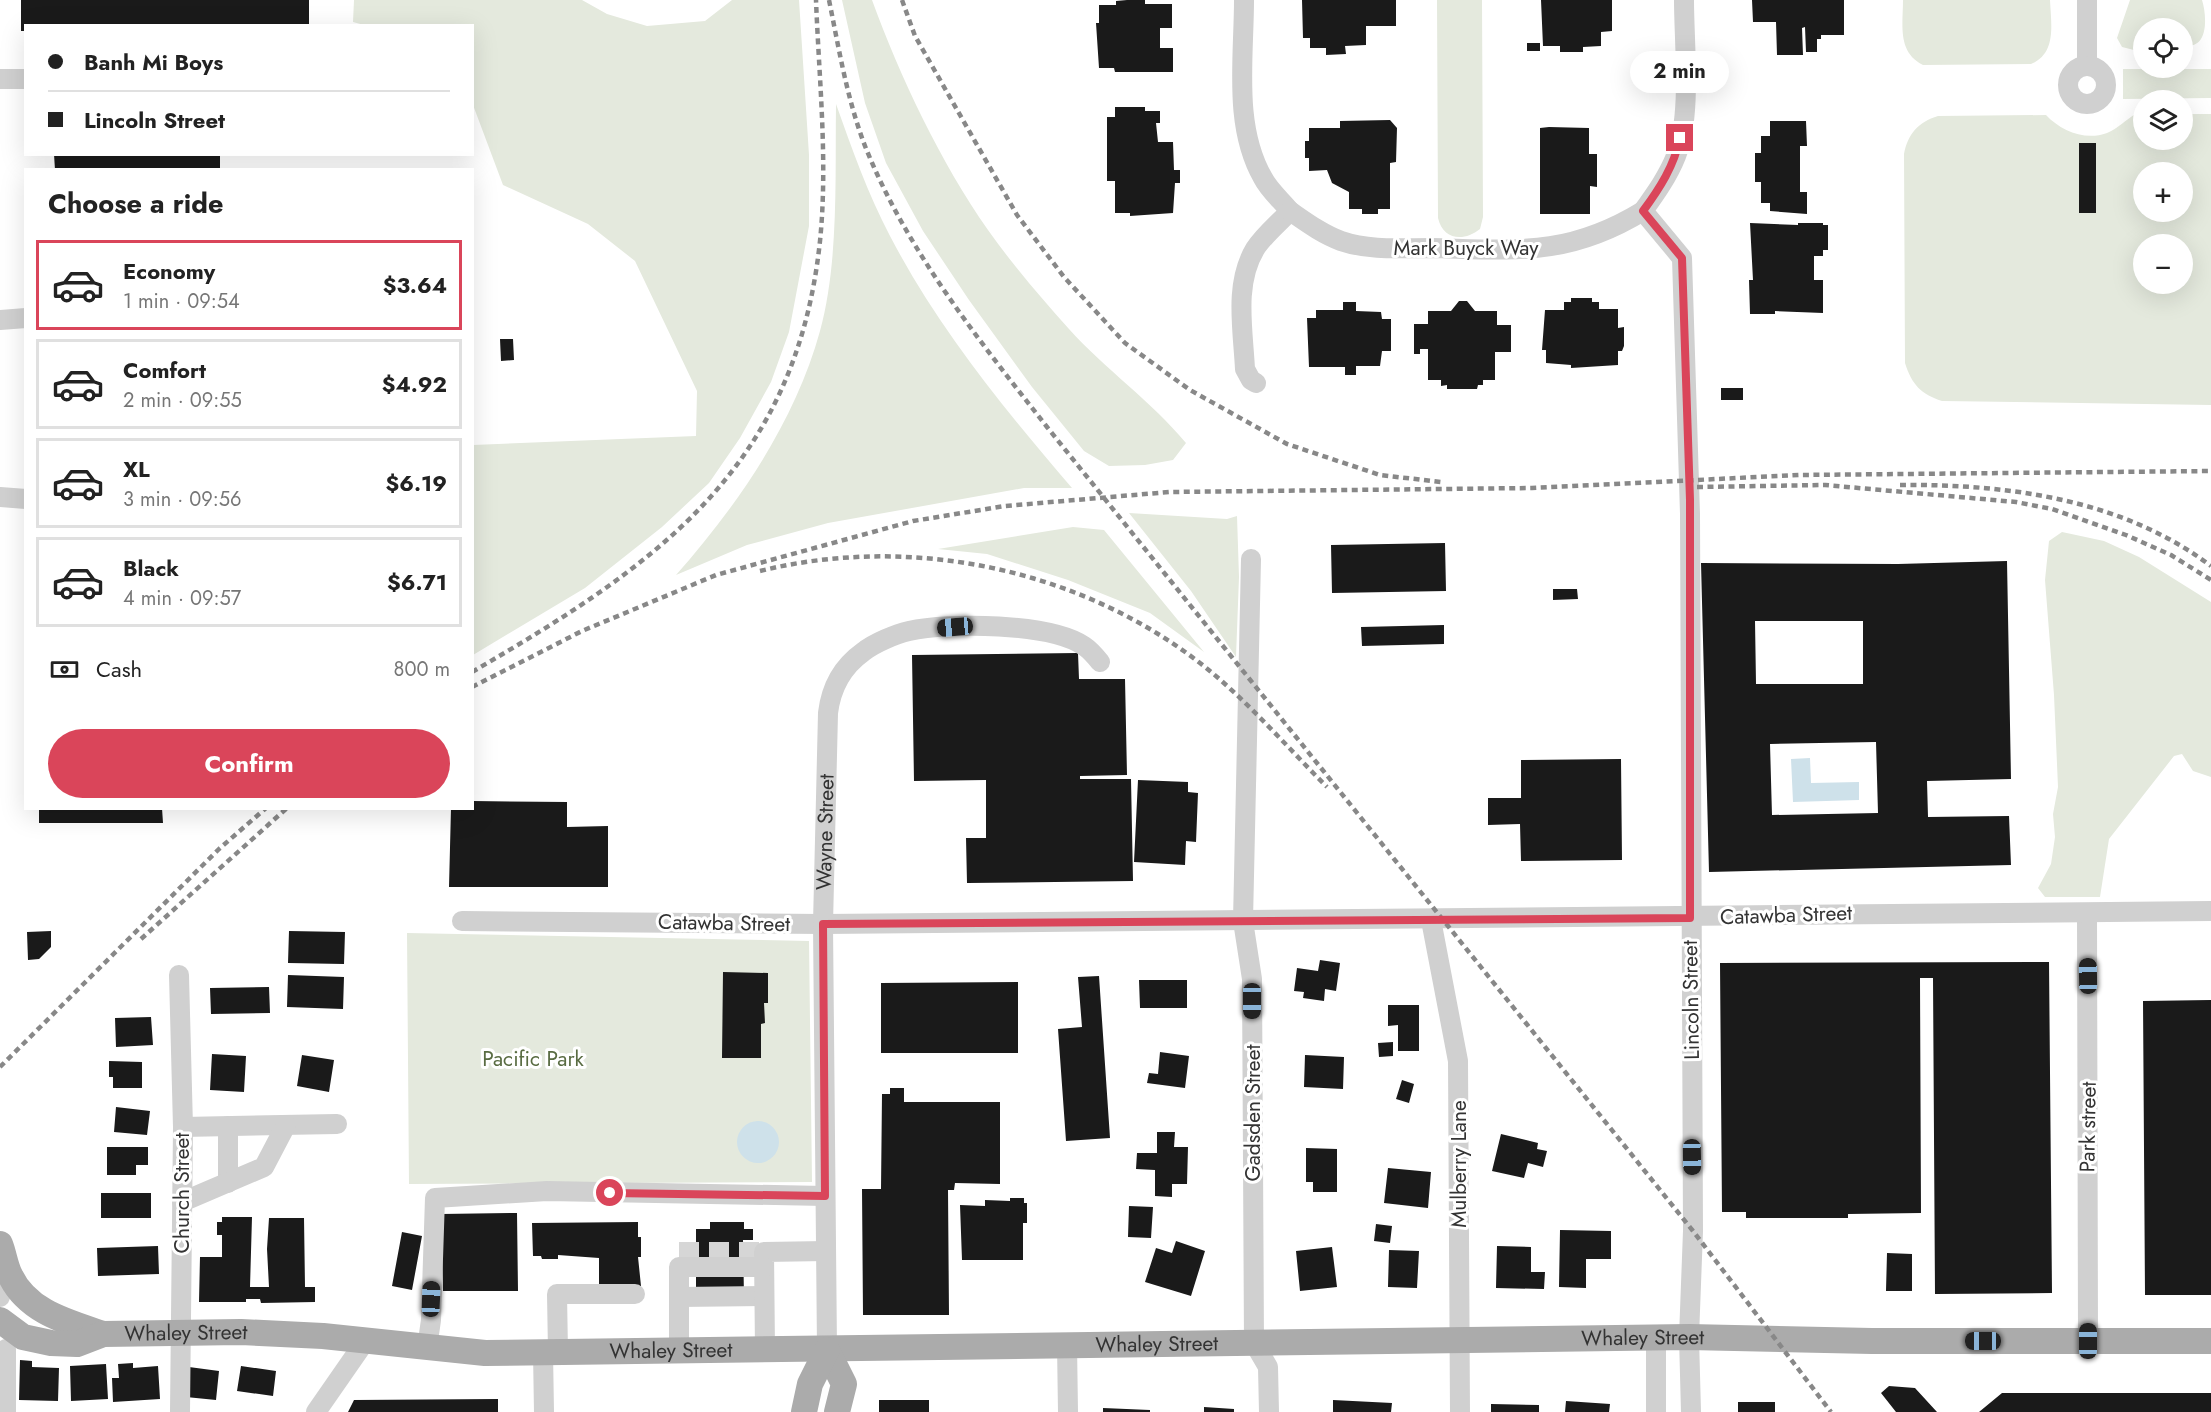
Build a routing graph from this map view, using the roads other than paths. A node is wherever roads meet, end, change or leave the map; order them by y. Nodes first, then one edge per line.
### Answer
1 (1244, 0) edge
2 (1684, 0) edge
3 (2087, 0) edge
4 (2087, 65) dead end
5 (0, 79) edge
6 (24, 79) edge
7 (1290, 211) junction
8 (1643, 211) junction
9 (24, 318) edge
10 (0, 320) edge
11 (1256, 383) dead end
12 (0, 497) edge
13 (24, 500) edge
14 (1251, 559) dead end
15 (1101, 662) dead end
16 (2211, 911) edge
17 (2087, 913) junction
18 (1690, 918) junction
19 (1431, 920) junction
20 (462, 921) dead end
21 (1243, 921) junction
22 (823, 924) junction
23 (179, 975) dead end
24 (337, 1124) dead end
25 (286, 1125) junction
26 (228, 1126) junction
27 (183, 1127) junction
28 (228, 1183) junction
29 (825, 1196) junction
30 (182, 1202) junction
31 (826, 1251) junction
32 (4, 1256) edge
33 (764, 1267) junction
34 (636, 1294) dead end
35 (764, 1296) junction
36 (0, 1297) edge
37 (679, 1297) junction
38 (0, 1320) edge
39 (181, 1332) junction
40 (102, 1334) junction
41 (1689, 1337) junction
42 (1656, 1338) junction
43 (1459, 1339) junction
44 (366, 1340) junction
45 (2088, 1341) junction
46 (2211, 1341) edge
47 (51, 1343) junction
48 (1067, 1344) junction
49 (1254, 1344) junction
50 (427, 1348) junction
51 (3, 1349) edge
52 (765, 1350) junction
53 (827, 1350) junction
54 (680, 1351) junction
55 (551, 1352) junction
56 (6, 1412) edge
57 (180, 1412) edge
58 (316, 1412) edge
59 (544, 1412) edge
60 (804, 1412) edge
61 (837, 1412) edge
62 (1068, 1412) edge
63 (1269, 1412) edge
64 (1460, 1412) edge
65 (1656, 1412) edge
66 (1691, 1412) edge

1 - 7 street
2 - 8 street
3 - 4 street
5 - 6 street
7 - 8 street, Mark Buyck Way
7 - 11 street
8 - 18 street, Lincoln Street
9 - 10 street
12 - 13 street
14 - 21 street, Gadsden Street
15 - 22 street, Wayne Street
16 - 17 street, Catawba Street
17 - 18 street, Catawba Street
17 - 45 street, Park street
18 - 19 street, Catawba Street
18 - 41 street, Lincoln Street
19 - 21 street, Catawba Street
19 - 43 street, Mulberry Lane
20 - 22 street, Catawba Street
21 - 22 street, Catawba Street
21 - 49 street, Gadsden Street
22 - 29 street, Wayne Street
23 - 27 street, Church Street
24 - 25 street
25 - 26 street
25 - 28 street
26 - 27 street
26 - 28 street
27 - 30 street, Church Street
28 - 30 street
29 - 31 street, Wayne Street
29 - 50 street
30 - 39 street, Church Street
31 - 33 street
31 - 53 street, Wayne Street
32 - 36 street, Whaley Street
32 - 40 main road, Whaley Street
33 - 35 street
33 - 37 street
34 - 55 street
35 - 37 street
35 - 52 street
37 - 54 street
38 - 47 main road, Whaley Street
39 - 40 main road, Whaley Street
39 - 44 main road, Whaley Street
39 - 57 street, Church Street
40 - 47 main road, Whaley Street
41 - 42 main road, Whaley Street
41 - 45 main road, Whaley Street
41 - 66 street, Lincoln Street
42 - 43 main road, Whaley Street
42 - 65 street
43 - 49 main road, Whaley Street
43 - 64 street, Mulberry Lane
44 - 50 main road, Whaley Street
44 - 58 street
45 - 46 main road, Whaley Street
47 - 51 street, Whaley Street
48 - 49 main road, Whaley Street
48 - 53 main road, Whaley Street
48 - 62 street
49 - 63 street, Gadsden Street
50 - 55 main road, Whaley Street
51 - 56 street
52 - 53 main road, Whaley Street
52 - 54 main road, Whaley Street
53 - 60 main road, Wayne Street
53 - 61 main road, Wayne Street
54 - 55 main road, Whaley Street
55 - 59 street

